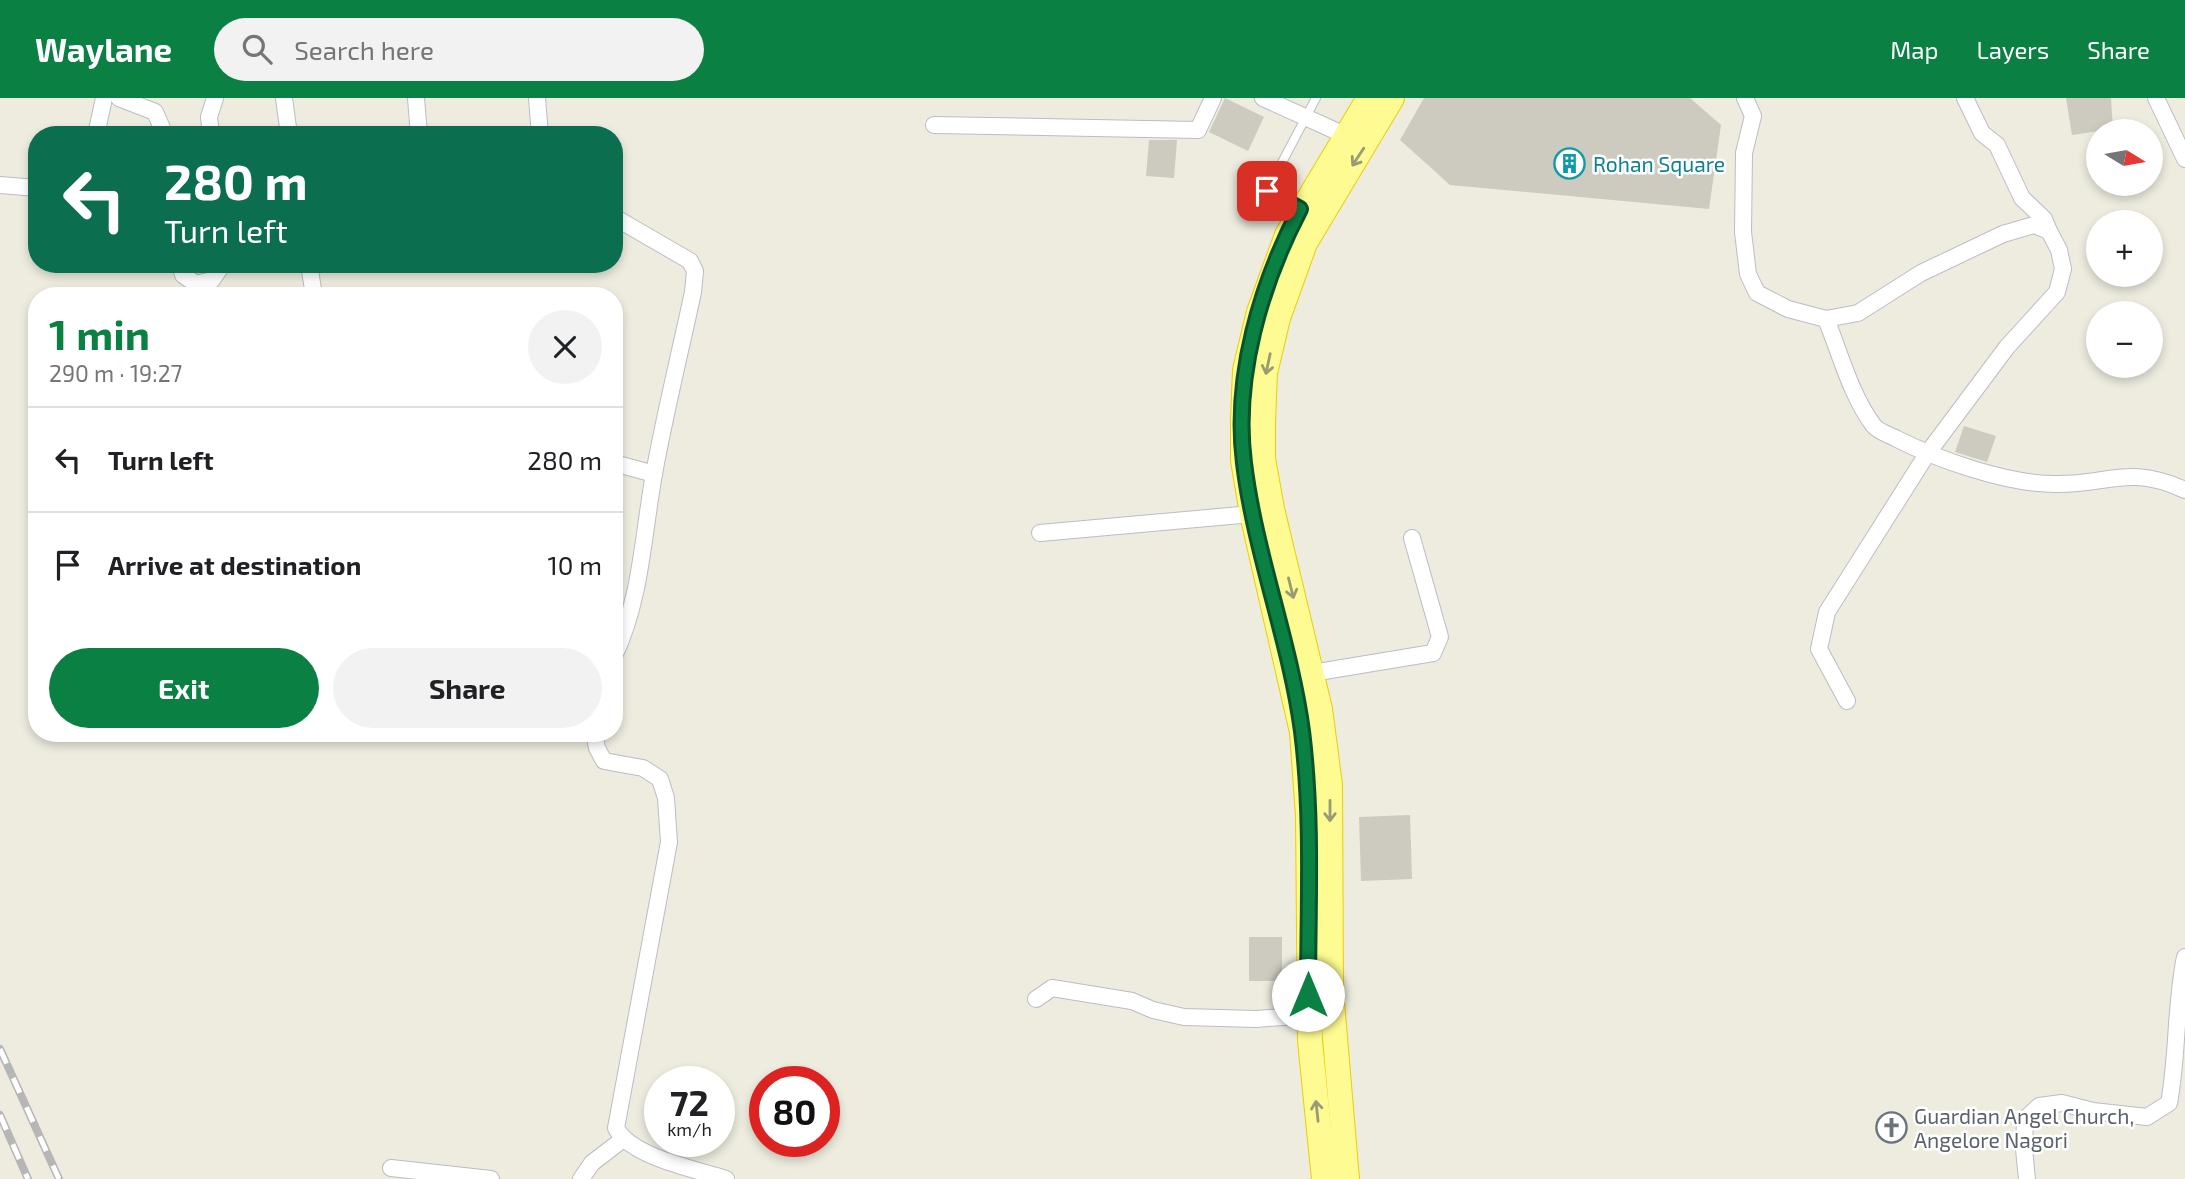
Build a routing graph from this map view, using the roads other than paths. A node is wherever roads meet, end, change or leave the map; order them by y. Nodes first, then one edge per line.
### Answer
1 (104, 98) edge
2 (119, 98) edge
3 (215, 98) edge
4 (284, 98) edge
5 (416, 98) edge
6 (537, 98) edge
7 (1213, 98) edge
8 (1263, 98) edge
9 (1315, 98) edge
10 (1369, 98) edge
11 (1392, 98) edge
12 (1745, 98) edge
13 (1965, 98) edge
14 (2156, 98) edge
15 (1305, 118) junction
16 (934, 125) dead end
17 (98, 126) edge
18 (161, 126) edge
19 (210, 126) edge
20 (288, 126) edge
21 (418, 126) edge
22 (539, 126) edge
23 (1347, 136) junction
24 (2185, 159) edge
25 (0, 185) edge
26 (28, 187) edge
27 (1300, 209) junction
28 (623, 222) edge
29 (2049, 231) junction
30 (182, 273) edge
31 (217, 273) edge
32 (1826, 319) junction
33 (1927, 454) junction
34 (623, 465) edge
35 (654, 474) junction
36 (2185, 490) edge
37 (1252, 514) junction
38 (1040, 533) dead end
39 (1412, 538) dead end
40 (623, 638) edge
41 (1312, 673) junction
42 (1847, 701) dead end
43 (596, 742) edge
44 (2185, 957) edge
45 (1036, 999) dead end
46 (1309, 1015) junction
47 (622, 1140) junction
48 (391, 1168) dead end
49 (491, 1179) edge
50 (580, 1179) edge
51 (726, 1179) edge
52 (1324, 1179) edge
53 (1347, 1179) edge
54 (2027, 1179) edge

1 - 17 street
2 - 18 street
3 - 19 street
4 - 20 street
5 - 21 street
6 - 22 street
7 - 16 street
8 - 15 street
9 - 15 lane
10 - 23 highway
11 -> 41 highway
12 - 32 street
13 - 29 street
14 - 24 street
15 - 23 street
15 - 27 lane
23 - 27 highway
25 - 26 street
27 - 37 highway
28 - 35 street
29 - 32 street
29 - 33 street
30 - 31 street
32 - 33 street
33 - 36 street
33 - 42 street
34 - 35 street
35 - 40 street
37 - 38 street
37 - 46 highway
39 - 41 street
41 -> 53 highway
43 - 47 street
44 - 54 street
45 - 46 street
52 -> 46 highway
47 - 50 street
47 - 51 street
48 - 49 street

